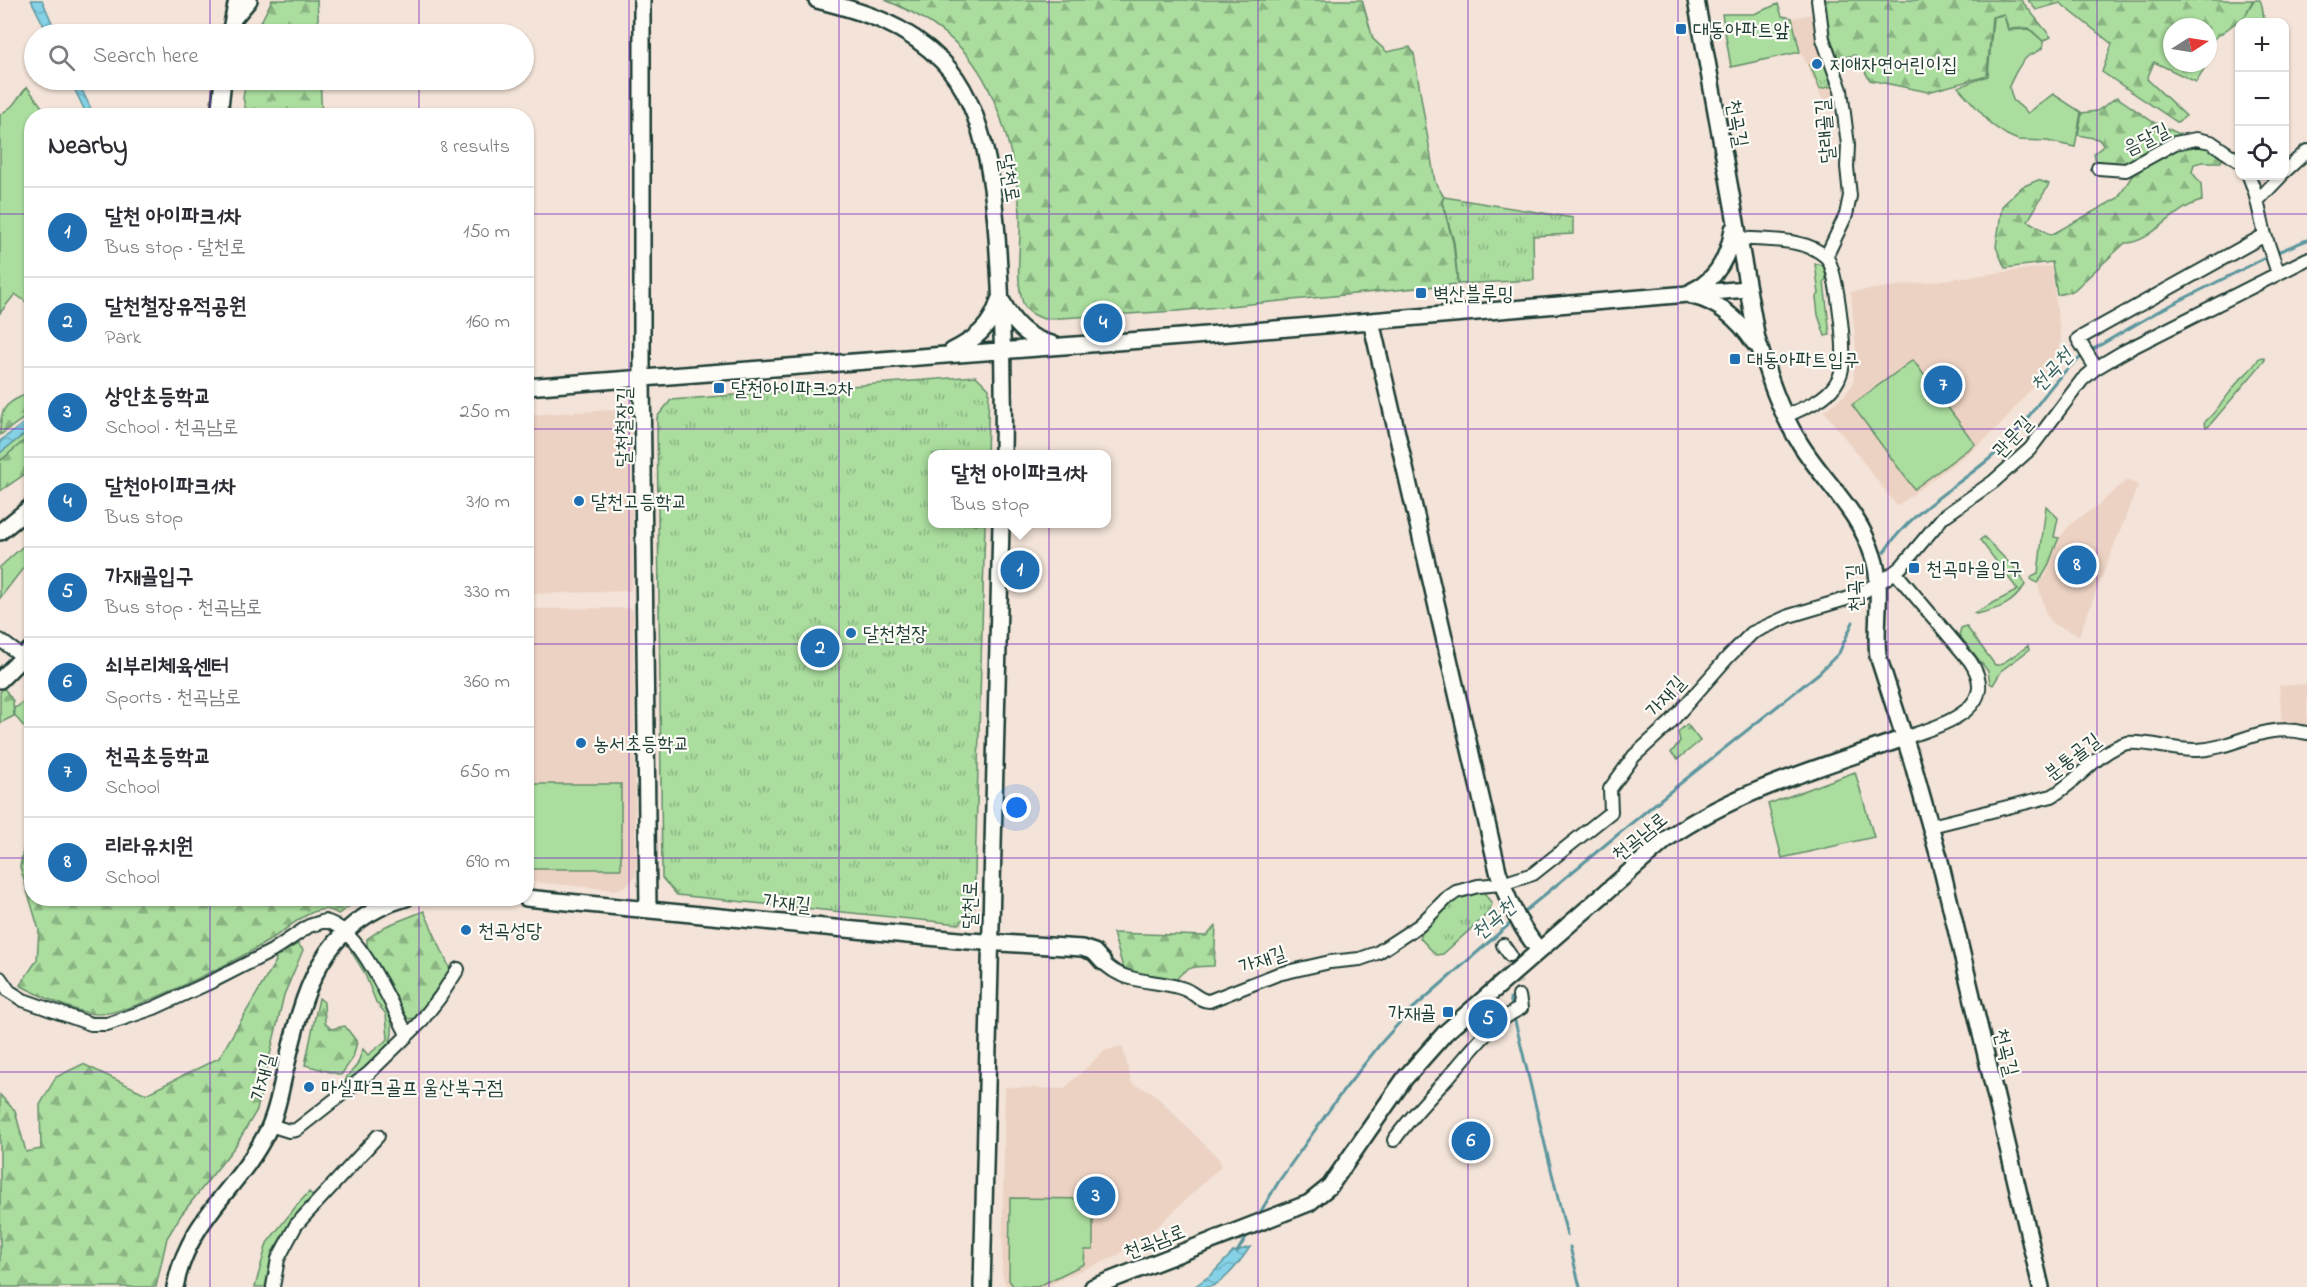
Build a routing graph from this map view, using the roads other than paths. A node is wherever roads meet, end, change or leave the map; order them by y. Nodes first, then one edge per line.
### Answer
1 (237, 0) edge
2 (249, 0) edge
3 (642, 0) edge
4 (817, 0) edge
5 (1696, 0) edge
6 (1818, 0) edge
7 (233, 19) junction
8 (232, 24) edge
9 (222, 90) edge
10 (220, 108) edge
11 (2307, 151) edge
12 (2235, 159) edge
13 (2098, 168) dead end
14 (2289, 168) edge
15 (2250, 180) edge
16 (2277, 180) edge
17 (2258, 200) junction
18 (1734, 217) junction
19 (1738, 238) junction
20 (2266, 238) junction
21 (1826, 257) junction
22 (2307, 259) edge
23 (2277, 269) junction
24 (1747, 289) junction
25 (1683, 294) junction
26 (1000, 295) junction
27 (1371, 321) junction
28 (1065, 346) junction
29 (1003, 350) junction
30 (938, 355) junction
31 (1762, 358) junction
32 (2095, 366) junction
33 (642, 378) junction
34 (534, 386) edge
35 (1786, 416) junction
36 (1003, 450) edge
37 (24, 512) edge
38 (1001, 528) edge
39 (0, 532) edge
40 (1895, 572) junction
41 (1878, 584) junction
42 (0, 640) edge
43 (24, 652) edge
44 (24, 656) edge
45 (0, 680) edge
46 (2307, 733) edge
47 (1904, 738) junction
48 (1931, 826) junction
49 (1502, 884) junction
50 (534, 899) edge
51 (388, 906) edge
52 (648, 909) junction
53 (345, 932) junction
54 (989, 942) junction
55 (1539, 950) junction
56 (1103, 962) joint
57 (458, 969) dead end
58 (0, 978) edge
59 (1519, 996) dead end
60 (407, 1034) junction
61 (270, 1125) junction
62 (378, 1136) dead end
63 (1394, 1140) dead end
64 (175, 1287) edge
65 (273, 1287) edge
66 (982, 1287) edge
67 (1093, 1287) edge
68 (2041, 1287) edge

1 - 7 street
2 - 7 street
3 - 33 street
4 - 26 street, 달천로
5 - 18 street, 천곡길
6 - 21 street, 달래골길
7 - 8 street
9 - 10 street
11 - 14 street
12 - 13 street, 음달길
15 - 17 street
16 - 17 street
17 - 20 street
18 - 19 street, 천곡길
18 - 25 street
19 - 21 street
19 - 24 street, 천곡길
20 - 23 street
20 - 32 street
21 - 35 street
22 - 23 street, 관문길
23 - 32 street, 관문길
24 - 25 street, 달천철장길
24 - 31 street, 천곡길
25 - 27 street, 달천철장길
25 - 31 street
26 - 28 street
26 - 29 street, 달천로
26 - 30 street
27 - 28 street, 달천철장길
27 - 49 street
28 - 29 street, 달천철장길
29 - 30 street, 달천철장길
29 - 36 street, 달천로
30 - 33 street, 달천철장길
31 - 35 street, 천곡길
32 - 40 street, 관문길
33 - 34 street
33 - 52 street, 달천철장길
35 - 41 street, 천곡길
37 - 39 street
38 - 54 street, 달천로
40 - 41 street, 관문길
40 - 47 street, 천곡남로
41 - 47 street, 천곡길
41 - 49 street, 가재길
42 - 43 street
44 - 45 street
46 - 48 street, 분통골길
47 - 48 street, 천곡길
47 - 55 street, 천곡남로
48 - 68 street, 천곡길
49 - 55 street
49 - 56 street, 가재길
50 - 52 street, 가재길
51 - 53 street, 가재길
52 - 54 street, 가재길
53 - 58 street
53 - 60 street
53 - 61 street, 가재길
54 - 56 street, 가재길
54 - 66 street, 달천로
55 - 67 street, 천곡남로
57 - 60 street
59 - 63 street
60 - 61 street
61 - 64 street, 가재길
62 - 65 street

